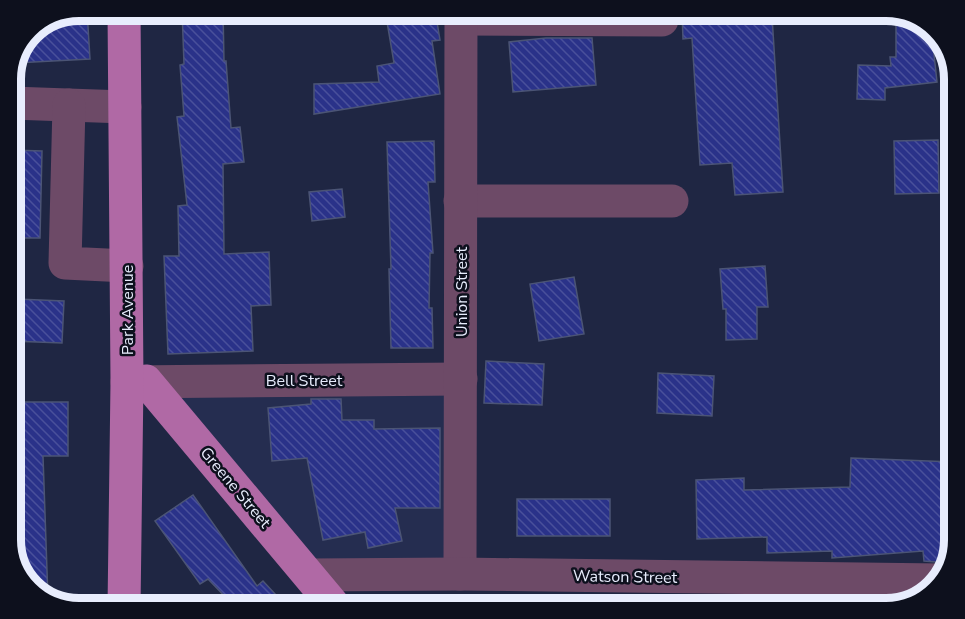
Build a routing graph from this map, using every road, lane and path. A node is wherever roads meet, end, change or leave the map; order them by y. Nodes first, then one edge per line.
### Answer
1 (124, 21) edge
2 (461, 21) edge
3 (21, 103) edge
4 (69, 105) junction
5 (125, 107) junction
6 (460, 201) junction
7 (672, 201) dead end
8 (127, 266) junction
9 (461, 379) junction
10 (137, 382) junction
11 (460, 574) junction
12 (310, 575) junction
13 (928, 580) edge
14 (125, 598) edge
15 (328, 598) edge

1 - 5 main road, Park Avenue
2 - 6 street, Union Street
3 - 4 street
4 - 5 street
4 - 8 street
5 - 8 main road, Park Avenue
6 - 7 street
6 - 9 street, Union Street
8 - 10 main road, Park Avenue
9 - 10 street, Bell Street
9 - 11 street, Union Street
10 - 12 main road, Greene Street
10 - 14 main road, Park Avenue
11 - 12 street, Watson Street
11 - 13 street, Watson Street
12 - 15 main road, Greene Street

